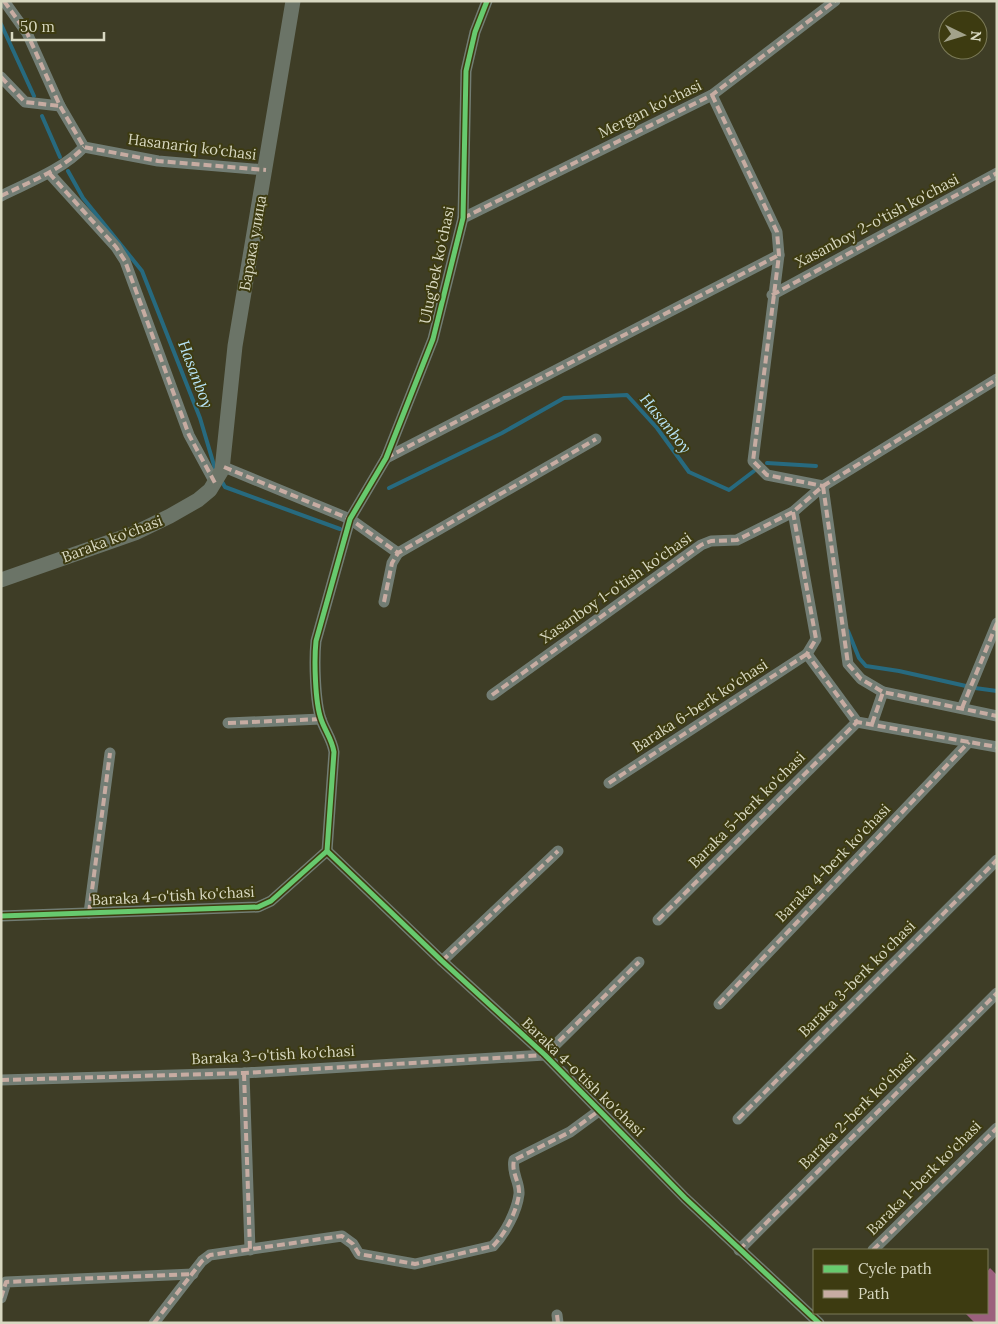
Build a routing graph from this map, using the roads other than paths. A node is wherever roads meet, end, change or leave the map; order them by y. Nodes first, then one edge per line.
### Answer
1 (4, 1) edge
2 (293, 1) edge
3 (487, 1) edge
4 (835, 1) edge
5 (1, 77) edge
6 (712, 95) junction
7 (60, 106) junction
8 (84, 147) junction
9 (266, 170) junction
10 (49, 172) junction
11 (997, 173) edge
12 (1, 196) edge
13 (463, 218) junction
14 (779, 255) junction
15 (772, 295) junction
16 (997, 379) edge
17 (596, 439) dead end
18 (386, 458) junction
19 (220, 473) junction
20 (823, 486) junction
21 (793, 512) junction
22 (350, 519) junction
23 (398, 553) junction
24 (1, 580) edge
25 (384, 602) dead end
26 (997, 623) edge
27 (807, 654) junction
28 (883, 692) junction
29 (492, 695) dead end
30 (962, 708) junction
31 (997, 716) edge
32 (320, 719) junction
33 (857, 722) junction
34 (228, 723) dead end
35 (872, 724) junction
36 (969, 742) junction
37 (997, 747) edge
38 (110, 753) dead end
39 (609, 783) dead end
40 (558, 851) dead end
41 (327, 852) junction
42 (997, 860) edge
43 (89, 913) junction
44 (1, 916) edge
45 (658, 920) dead end
46 (442, 961) junction
47 (639, 962) dead end
48 (997, 993) edge
49 (719, 1004) dead end
50 (545, 1055) junction
51 (244, 1073) junction
52 (1, 1080) edge
53 (600, 1110) junction
54 (738, 1118) dead end
55 (997, 1128) edge
56 (874, 1249) edge
57 (250, 1250) junction
58 (739, 1250) junction
59 (193, 1274) junction
60 (1, 1298) edge
61 (812, 1311) edge
62 (154, 1323) edge

1 - 7 street
2 - 9 main road, Барака улица
3 - 13 street, Ulug'bek ko'chasi
4 - 6 street, Mergan ko'chasi
5 - 7 street
6 - 13 street, Mergan ko'chasi
6 - 14 street
7 - 8 street
8 - 9 street, Hasanariq ko'chasi
8 - 10 street
9 - 19 main road, Барака улица
10 - 12 street
10 - 19 street
11 - 15 street, Xasanboy 2-o'tish ko'chasi
13 - 18 street, Ulug'bek ko'chasi
14 - 15 street
14 - 18 street
15 - 20 street
16 - 20 street
17 - 23 street
18 - 22 street, Ulug'bek ko'chasi
19 - 22 street
19 - 24 main road, Baraka ko'chasi
20 - 21 street, Xasanboy 1-o'tish ko'chasi
20 - 28 street
21 - 27 street
21 - 29 street, Xasanboy 1-o'tish ko'chasi
22 - 23 street
22 - 32 street
23 - 25 street
26 - 30 street
27 - 33 street
27 - 39 street, Baraka 6-berk ko'chasi
28 - 30 street
28 - 35 street
30 - 31 street
32 - 34 street
32 - 41 street
33 - 35 street
33 - 45 street, Baraka 5-berk ko'chasi
35 - 36 street
36 - 37 street
36 - 49 street, Baraka 4-berk ko'chasi
38 - 43 street
40 - 46 street
41 - 43 street, Baraka 4-o'tish ko'chasi
41 - 46 street, Baraka 4-o'tish ko'chasi
42 - 54 street, Baraka 3-berk ko'chasi
43 - 44 street, Baraka 4-o'tish ko'chasi
46 - 50 street, Baraka 4-o'tish ko'chasi
47 - 50 street
48 - 58 street, Baraka 2-berk ko'chasi
50 - 51 street, Baraka 3-o'tish ko'chasi
50 - 53 street, Baraka 4-o'tish ko'chasi
51 - 52 street, Baraka 3-o'tish ko'chasi
51 - 57 street
53 - 57 street
53 - 58 street, Baraka 4-o'tish ko'chasi
55 - 56 street, Baraka 1-berk ko'chasi
57 - 59 street
58 - 61 street, Baraka 4-o'tish ko'chasi
59 - 60 street
59 - 62 street

